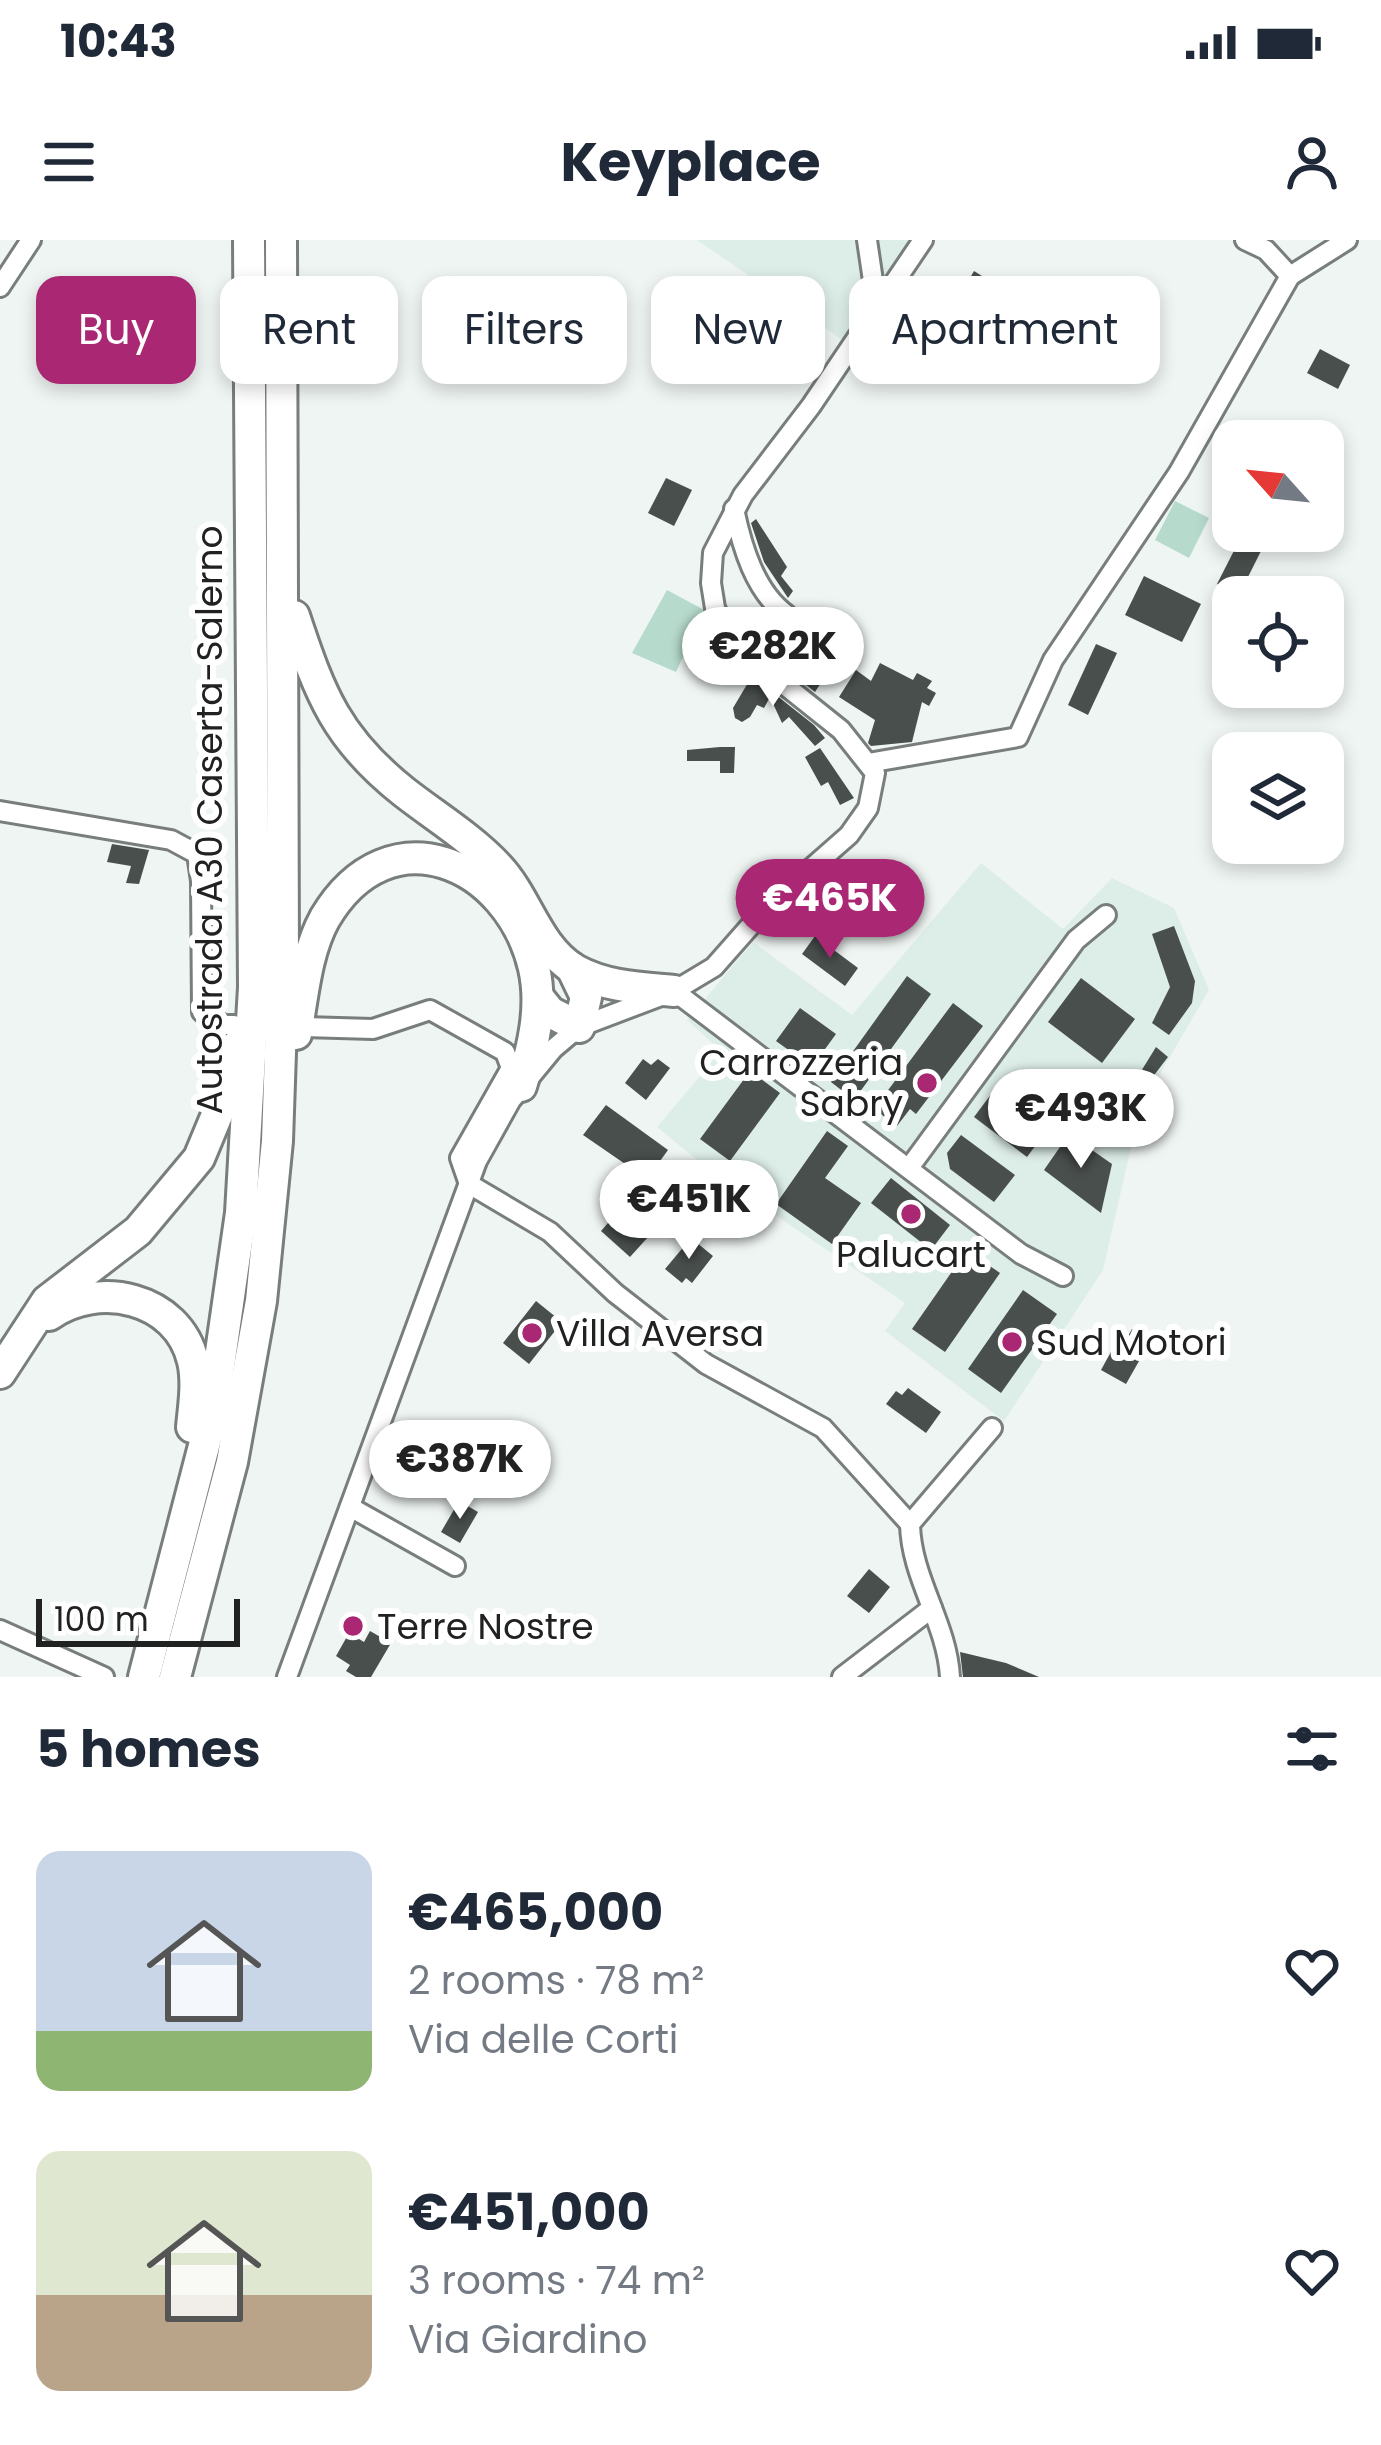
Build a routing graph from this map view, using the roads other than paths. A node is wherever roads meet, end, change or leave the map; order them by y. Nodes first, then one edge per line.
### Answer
1 (31, 240) edge
2 (249, 240) edge
3 (281, 240) edge
4 (867, 240) edge
5 (923, 240) edge
6 (1245, 240) edge
7 (1347, 240) edge
8 (872, 276) edge
9 (899, 276) edge
10 (1290, 276) junction
11 (0, 287) edge
12 (849, 350) edge
13 (734, 509) junction
14 (285, 587) junction
15 (763, 668) junction
16 (868, 764) junction
17 (0, 811) edge
18 (1106, 915) dead end
19 (572, 968) junction
20 (254, 987) junction
21 (674, 991) junction
22 (538, 997) junction
23 (234, 1025) dead end
24 (304, 1027) dead end
25 (580, 1027) junction
26 (521, 1086) junction
27 (277, 1141) junction
28 (909, 1168) junction
29 (469, 1184) junction
30 (1064, 1276) dead end
31 (25, 1333) junction
32 (0, 1373) edge
33 (992, 1428) dead end
34 (350, 1507) junction
35 (910, 1524) junction
36 (181, 1536) junction
37 (455, 1566) dead end
38 (932, 1608) junction
39 (5, 1634) edge
40 (104, 1677) edge
41 (144, 1677) edge
42 (175, 1677) edge
43 (287, 1677) edge
44 (842, 1677) edge
45 (950, 1677) edge

1 - 11 street
2 - 20 highway, Autostrada A30 Caserta-Salerno
3 - 14 highway, Autostrada A30 Caserta-Salerno
4 - 8 street
5 - 9 street
6 - 10 street
7 - 10 street
10 - 16 street
12 - 13 street
13 - 15 street
13 - 15 street
14 - 19 highway
14 - 27 highway, Autostrada A30 Caserta-Salerno
15 - 16 street
16 - 21 street
17 - 23 street
18 - 28 street
19 - 21 highway
19 - 25 highway
20 - 31 highway
20 - 36 highway, Autostrada A30 Caserta-Salerno
21 - 25 street
21 - 28 street
22 - 25 highway
22 - 26 highway
22 - 27 highway
24 - 29 street
25 - 26 street
26 - 29 street
27 - 42 highway, Autostrada A30 Caserta-Salerno
28 - 30 street
29 - 34 street
29 - 35 street
31 - 32 highway
31 - 36 highway
33 - 35 street
34 - 37 street
34 - 43 street
35 - 38 street
36 - 41 highway, Autostrada A30 Caserta-Salerno
38 - 44 street
38 - 45 street
39 - 40 street

